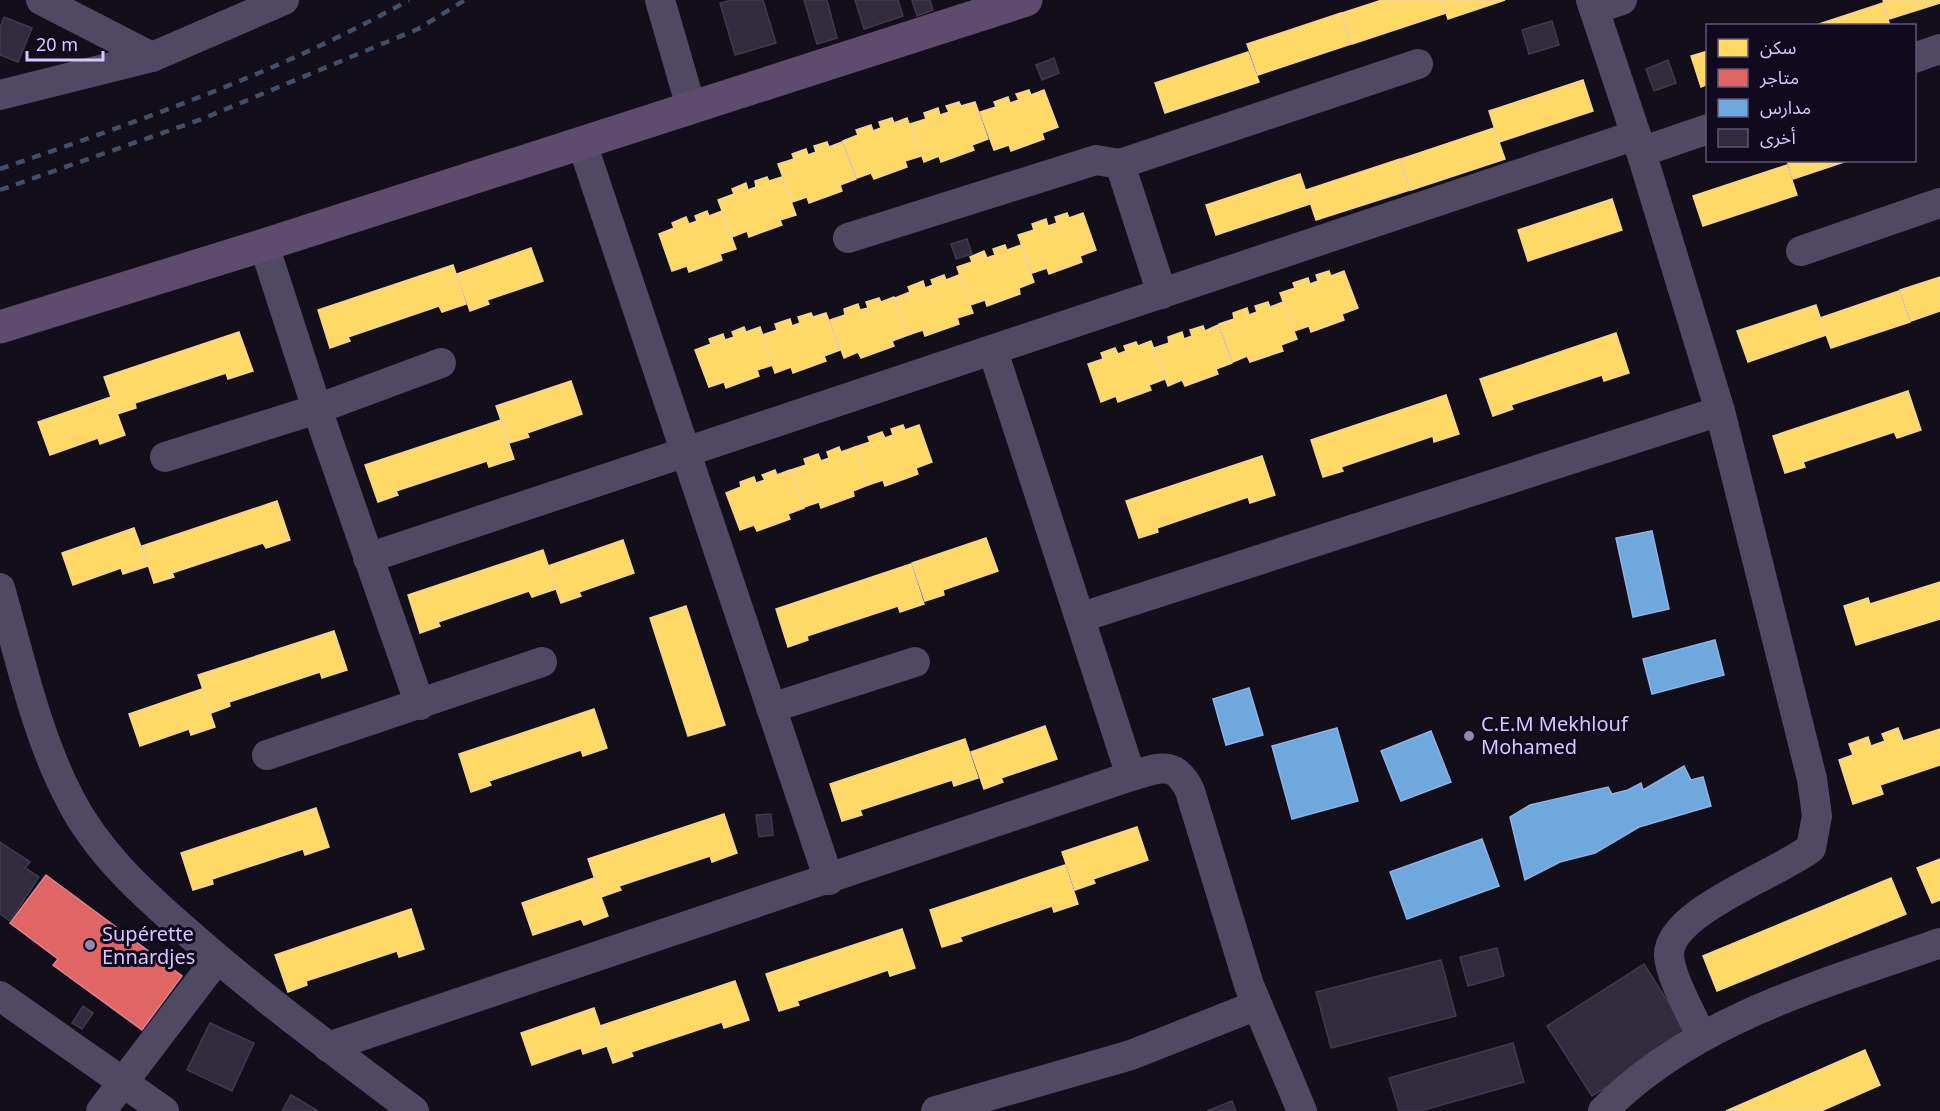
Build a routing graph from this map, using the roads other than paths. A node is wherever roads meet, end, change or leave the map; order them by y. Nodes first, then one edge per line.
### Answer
1 (41, 0) edge
2 (284, 0) edge
3 (660, 0) edge
4 (1026, 0) edge
5 (1603, 3) edge
6 (1940, 49) edge
7 (152, 57) junction
8 (1916, 57) edge
9 (1418, 64) dead end
10 (0, 96) edge
11 (691, 107) junction
12 (1706, 129) edge
13 (582, 143) junction
14 (1638, 144) junction
15 (1120, 164) junction
16 (1940, 203) edge
17 (848, 238) dead end
18 (264, 245) junction
19 (1801, 251) dead end
20 (1162, 294) junction
21 (0, 327) edge
22 (993, 351) junction
23 (441, 363) dead end
24 (317, 409) junction
25 (1720, 411) junction
26 (685, 454) junction
27 (165, 457) dead end
28 (368, 558) junction
29 (1, 598) edge
30 (1082, 617) junction
31 (542, 662) dead end
32 (915, 662) dead end
33 (420, 705) junction
34 (771, 708) junction
35 (267, 755) dead end
36 (1131, 776) junction
37 (829, 880) junction
38 (1940, 943) edge
39 (217, 959) junction
40 (0, 996) edge
41 (1257, 1005) junction
42 (1702, 1037) junction
43 (328, 1047) junction
44 (126, 1082) junction
45 (101, 1111) edge
46 (164, 1111) edge
47 (414, 1111) edge
48 (936, 1111) edge
49 (1302, 1111) edge
50 (1603, 1111) edge

1 - 7 street
2 - 7 street
3 - 11 street
4 - 11 main road
5 - 14 street
6 - 8 street
7 - 10 street
9 - 15 street
11 - 13 main road
12 - 14 street
13 - 18 main road
13 - 26 street
14 - 20 street
14 - 25 street
15 - 17 street
15 - 20 street
16 - 19 street
18 - 21 main road
18 - 24 street
20 - 22 street
22 - 26 street
22 - 30 street
23 - 24 street
24 - 27 street
24 - 28 street
25 - 30 street
25 - 42 street
26 - 28 street
26 - 34 street
28 - 33 street
29 - 39 street
30 - 36 street
31 - 33 street
32 - 34 street
33 - 35 street
34 - 37 street
36 - 37 street
36 - 41 street
37 - 43 street
38 - 42 street
39 - 43 street
39 - 44 street
40 - 44 street
41 - 48 street
41 - 49 street
42 - 50 street
43 - 47 street
44 - 45 street
44 - 46 street

